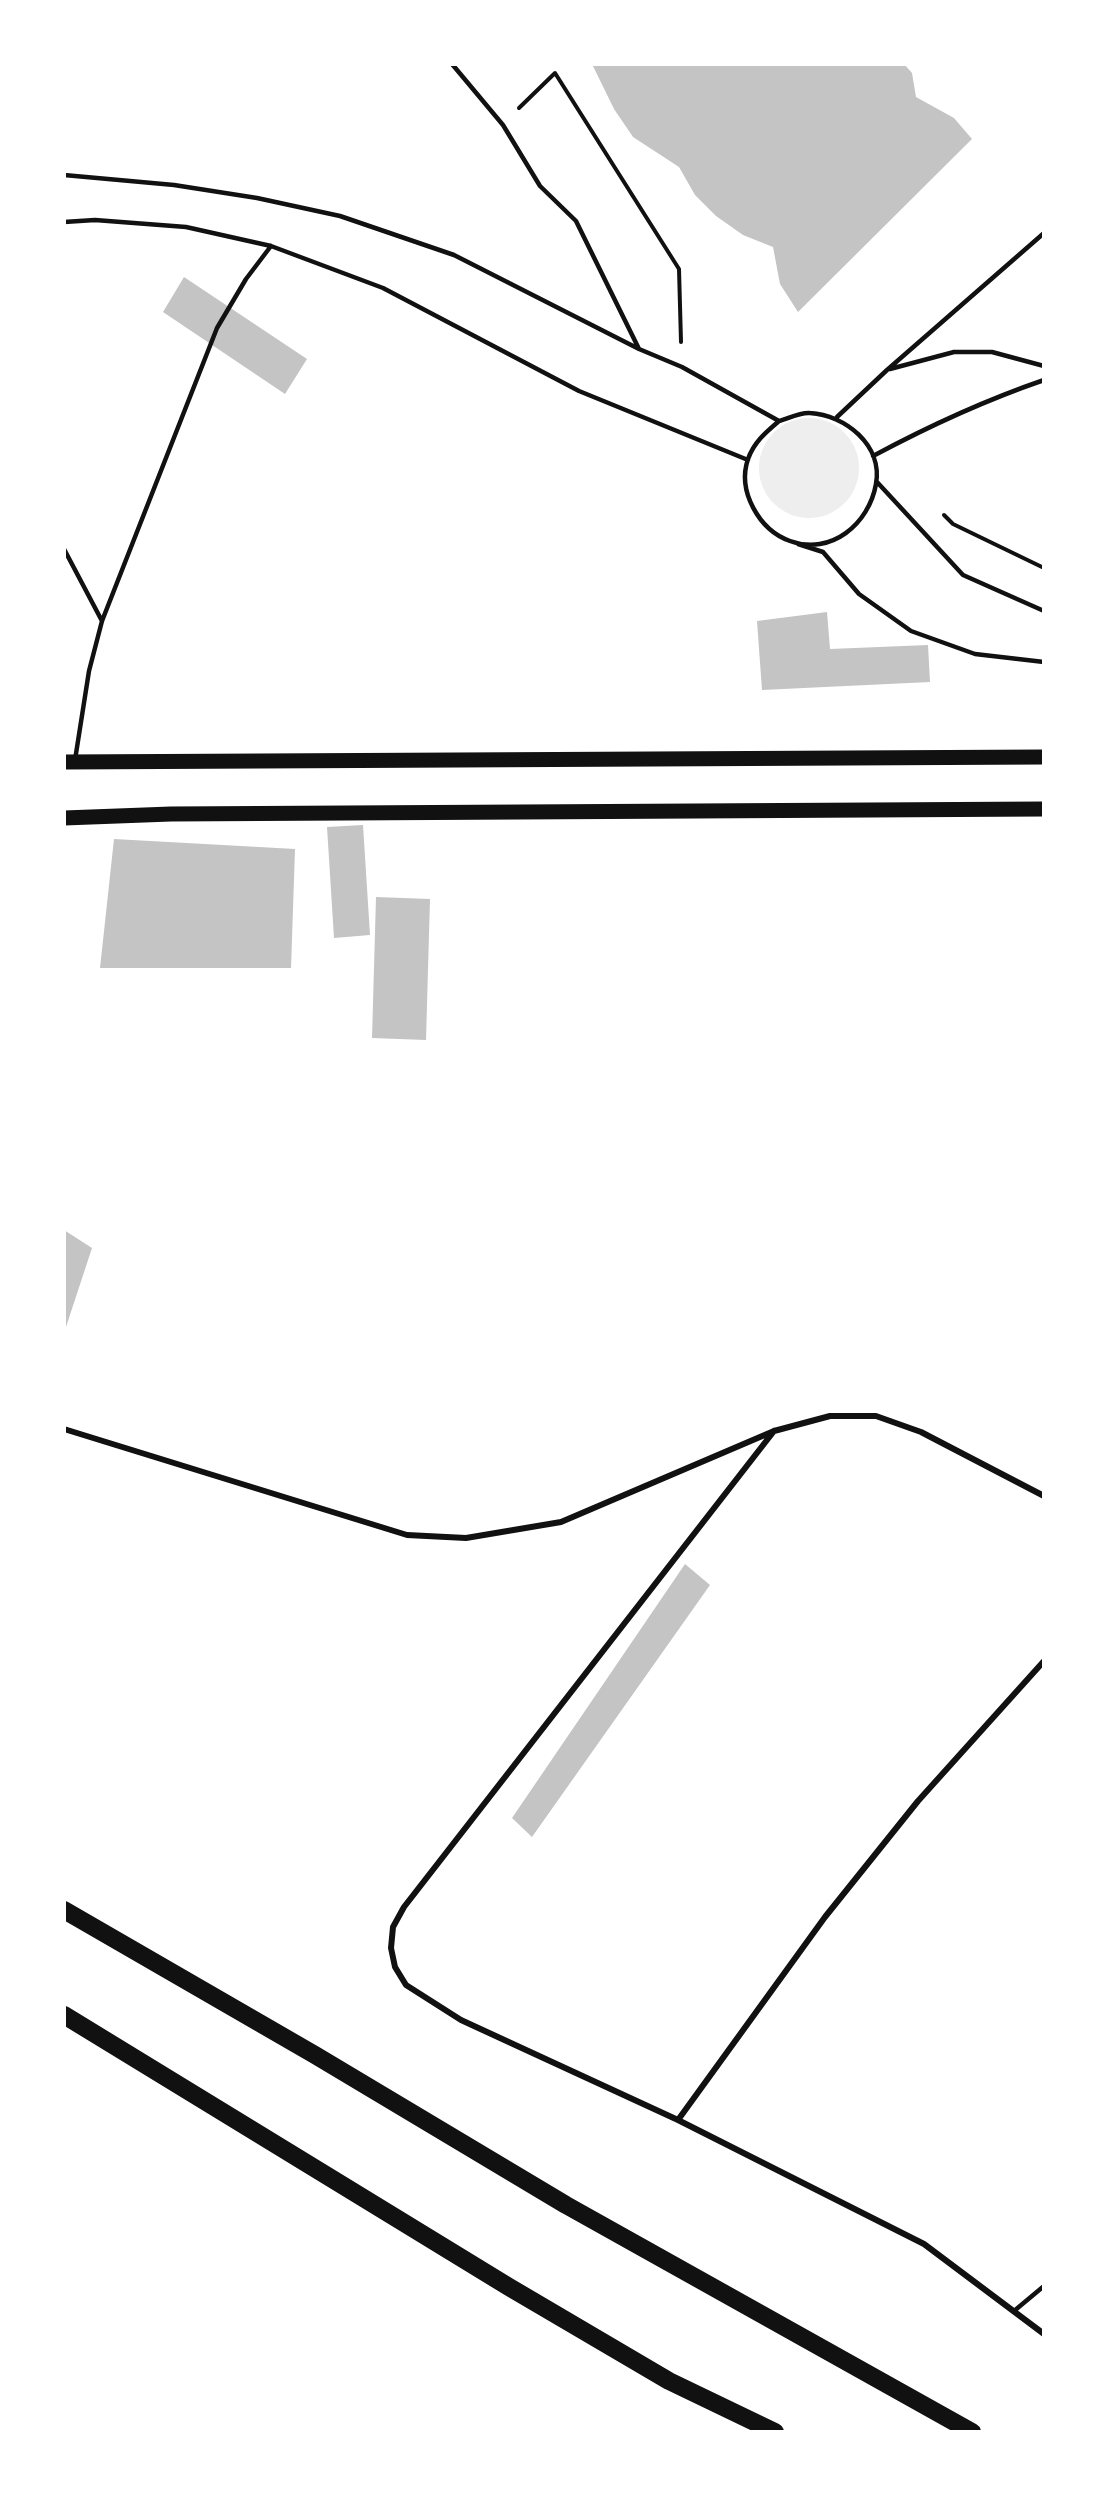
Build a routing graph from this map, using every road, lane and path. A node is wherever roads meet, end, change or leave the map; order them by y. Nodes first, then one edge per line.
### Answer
1 (452, 64) edge
2 (503, 124) junction
3 (64, 175) edge
4 (64, 222) edge
5 (1044, 233) edge
6 (271, 246) junction
7 (639, 349) junction
8 (1044, 366) edge
9 (682, 367) junction
10 (887, 370) junction
11 (1044, 380) edge
12 (837, 417) junction
13 (779, 421) junction
14 (873, 456) junction
15 (748, 460) junction
16 (877, 482) junction
17 (938, 509) dead end
18 (790, 541) junction
19 (64, 549) edge
20 (1044, 568) edge
21 (1044, 610) edge
22 (102, 621) junction
23 (1044, 662) edge
24 (1044, 757) edge
25 (68, 766) edge
26 (1044, 809) edge
27 (64, 818) edge
28 (64, 1429) edge
29 (774, 1431) junction
30 (1044, 1496) edge
31 (1044, 1661) edge
32 (64, 1910) edge
33 (64, 2015) edge
34 (678, 2120) junction
35 (1044, 2286) edge
36 (1014, 2311) junction
37 (1044, 2334) edge
38 (775, 2432) edge
39 (972, 2432) edge

1 - 2 lane
2 - 7 lane
2 - 9 path
3 - 7 lane
4 - 6 lane
5 - 10 lane
6 - 15 lane
6 - 22 lane
7 - 9 lane
8 - 10 lane
9 - 13 lane
10 - 12 lane
11 - 14 lane
12 - 13 lane
12 - 14 lane
13 - 15 lane
14 - 16 lane
15 - 18 lane
16 - 18 lane
16 - 21 lane
17 - 20 path
18 - 23 lane
19 - 22 lane
22 - 25 lane
24 - 25 main road
26 - 27 main road
28 - 29 street
29 - 30 street
29 - 34 street
31 - 34 street
32 - 39 highway
33 - 38 highway
34 - 36 street
35 - 36 lane
36 - 37 street

